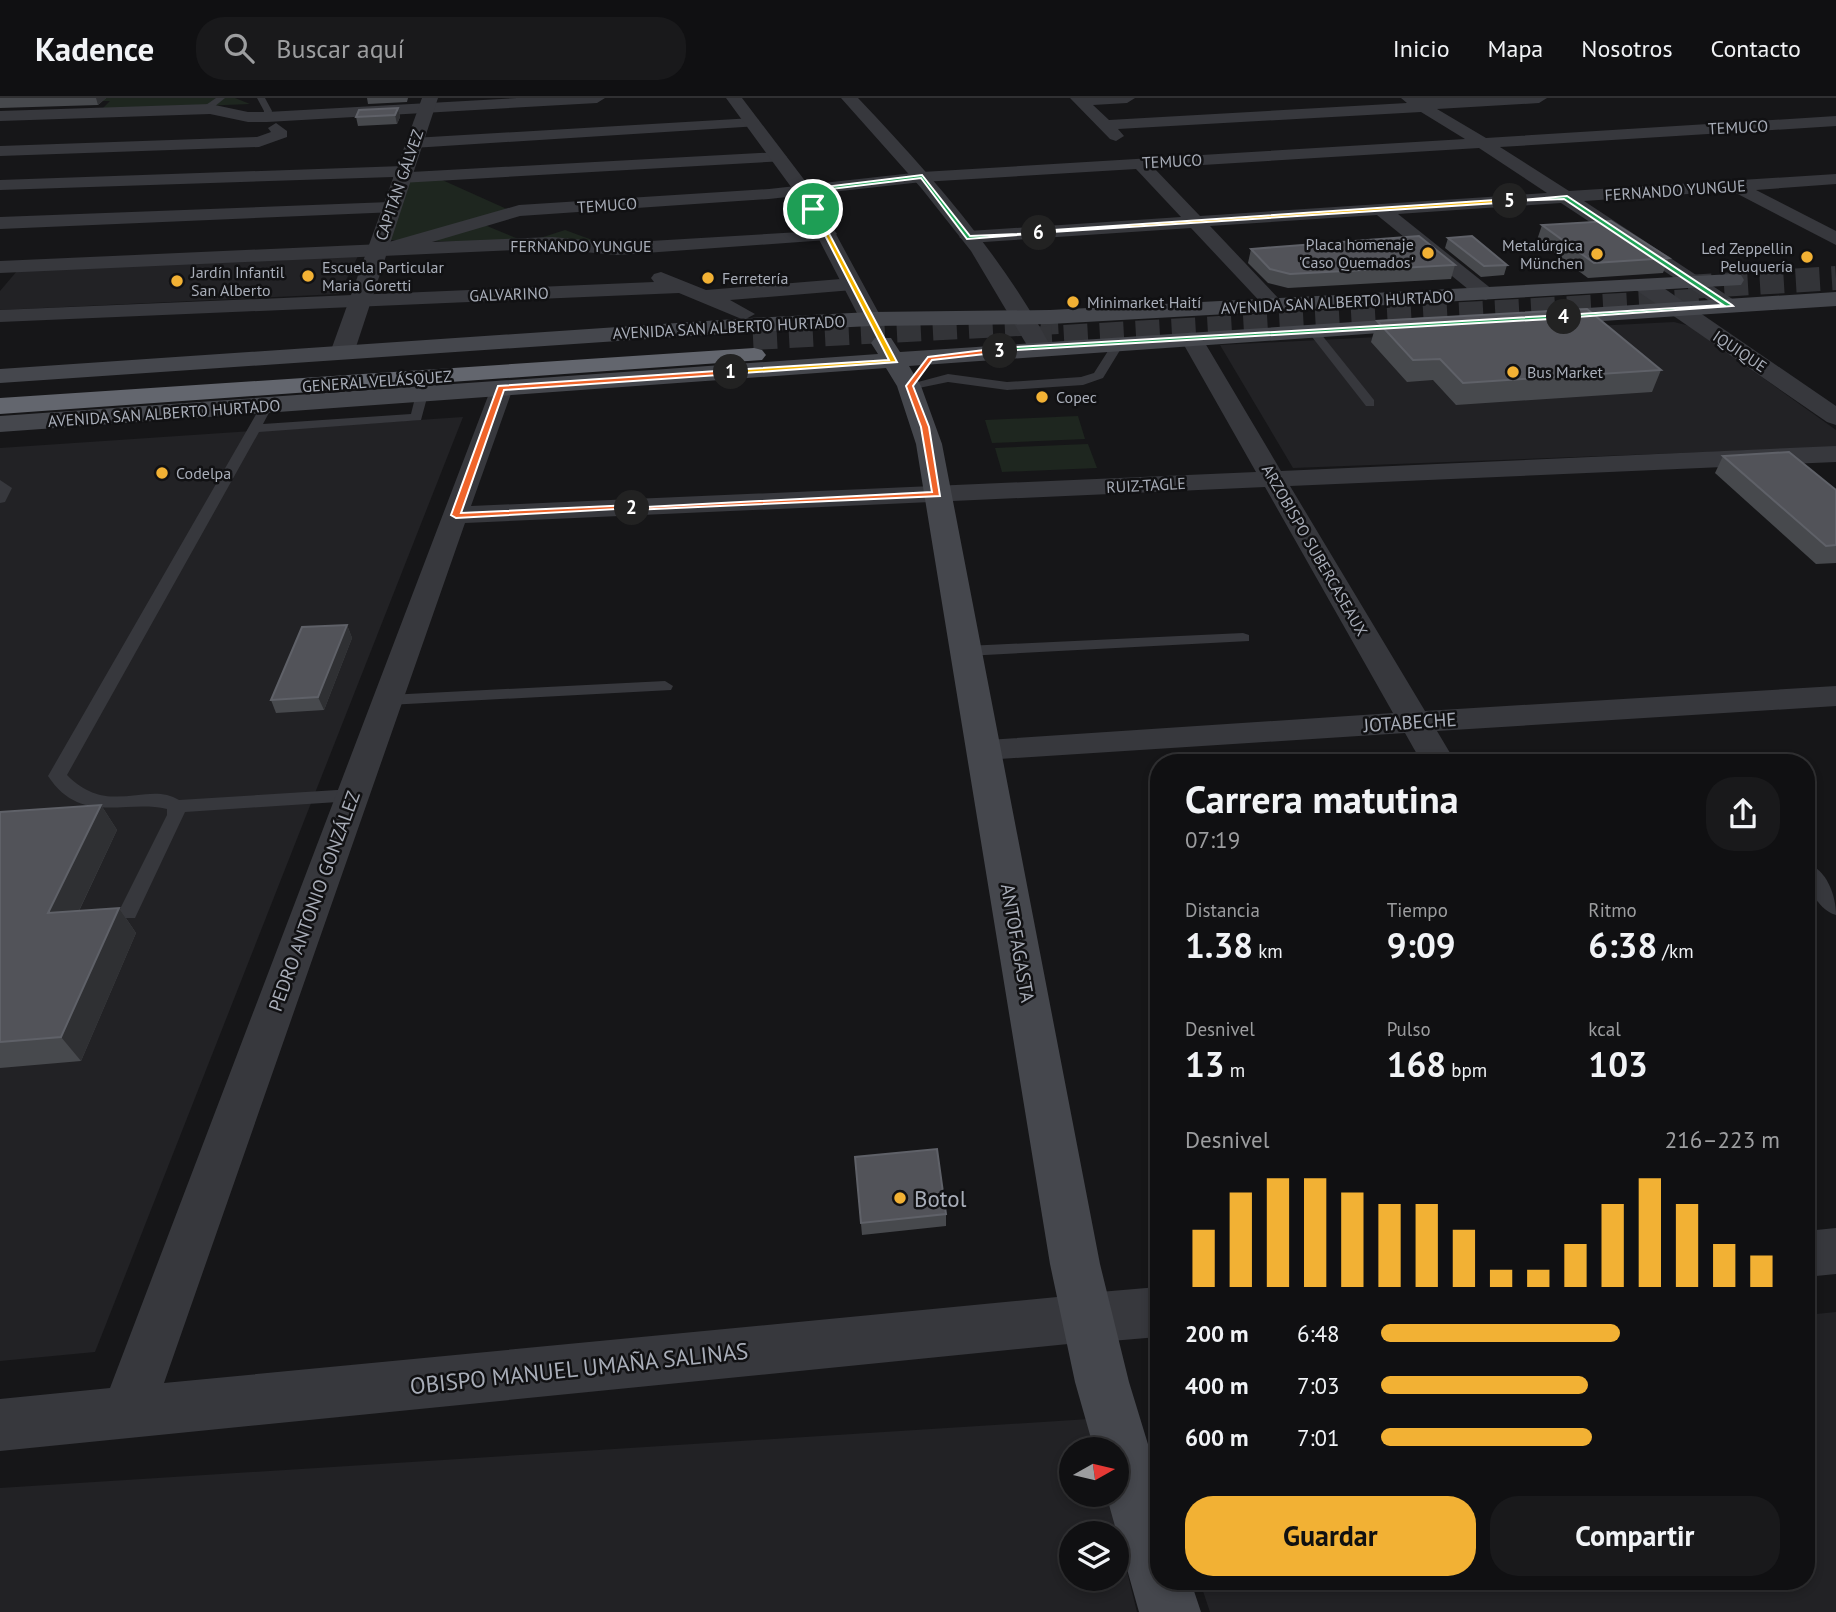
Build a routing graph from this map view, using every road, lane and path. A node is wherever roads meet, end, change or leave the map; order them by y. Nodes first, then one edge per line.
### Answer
1 (221, 98) edge
2 (261, 98) edge
3 (597, 98) edge
4 (756, 98) edge
5 (849, 98) edge
6 (1127, 98) edge
7 (1329, 98) edge
8 (1539, 98) edge
9 (735, 99) edge
10 (1079, 99) edge
11 (428, 103) edge
12 (1418, 103) edge
13 (1213, 105) dead end
14 (206, 109) junction
15 (1348, 111) junction
16 (104, 112) junction
17 (0, 116) edge
18 (262, 117) junction
19 (1230, 118) junction
20 (1836, 121) edge
21 (754, 123) junction
22 (1797, 123) junction
23 (1826, 137) dead end
24 (413, 143) junction
25 (1483, 143) junction
26 (68, 148) junction
27 (0, 151) edge
28 (779, 157) junction
29 (1140, 163) junction
30 (402, 174) junction
31 (922, 177) junction
32 (1836, 179) edge
33 (37, 184) junction
34 (0, 185) edge
35 (1736, 186) junction
36 (803, 190) junction
37 (1565, 197) junction
38 (390, 208) junction
39 (1382, 210) junction
40 (509, 212) joint
41 (1195, 222) junction
42 (1, 224) edge
43 (827, 234) junction
44 (969, 237) junction
45 (1836, 239) edge
46 (593, 247) junction
47 (376, 252) junction
48 (0, 267) edge
49 (1755, 279) dead end
50 (1694, 282) junction
51 (853, 284) junction
52 (1644, 285) junction
53 (683, 287) junction
54 (1486, 294) junction
55 (704, 296) junction
56 (1836, 299) edge
57 (359, 301) junction
58 (1274, 305) junction
59 (1730, 306) junction
60 (1680, 310) junction
61 (744, 314) tunnel mouth
62 (0, 316) edge
63 (1026, 318) junction
64 (871, 319) junction
65 (1517, 319) edge
66 (1449, 323) edge
67 (1313, 331) junction
68 (1191, 338) junction
69 (1119, 342) junction
70 (1039, 347) junction
71 (342, 353) junction
72 (911, 369) junction
73 (0, 376) edge
74 (501, 388) junction
75 (0, 391) edge
76 (1370, 403) dead end
77 (0, 406) edge
78 (1833, 412) edge
79 (260, 417) junction
80 (0, 424) edge
81 (1836, 454) edge
82 (1273, 479) junction
83 (0, 484) edge
84 (937, 494) junction
85 (0, 499) edge
86 (456, 515) junction
87 (1243, 638) dead end
88 (966, 651) junction
89 (665, 685) dead end
90 (1836, 696) edge
91 (388, 700) junction
92 (1415, 722) junction
93 (984, 749) junction
94 (1433, 754) edge
95 (353, 795) junction
96 (176, 806) junction
97 (1815, 881) edge
98 (1836, 908) edge
99 (128, 913) dead end
100 (1836, 1251) edge
101 (1815, 1253) edge
102 (1150, 1313) edge
103 (1088, 1318) junction
104 (127, 1413) junction
105 (0, 1425) edge
106 (1150, 1546) edge
107 (1163, 1590) edge
108 (1170, 1612) edge

1 - 14 lane
2 - 18 lane
3 - 11 street
4 - 9 street
5 - 31 street
6 - 10 street
7 - 15 street
8 - 12 street
9 - 21 street
10 - 19 street
11 - 18 street
11 - 24 street, CAPITÁN GÁLVEZ
12 - 15 street
12 - 25 street
13 - 19 street
14 - 16 street
14 - 18 street
15 - 19 street
16 - 17 street
16 - 26 street
18 - 26 street
20 - 22 street, TEMUCO
21 - 24 street
21 - 28 street
22 - 23 street
22 - 25 street, TEMUCO
24 - 30 street, CAPITÁN GÁLVEZ
25 - 29 street, TEMUCO
25 - 37 street
26 - 27 street
26 - 33 street
28 - 30 street
28 - 36 street
29 - 31 street, TEMUCO
29 - 41 street
30 - 33 street
30 - 38 street, CAPITÁN GÁLVEZ
31 - 36 street, TEMUCO
31 - 44 street
32 - 35 street, FERNANDO YUNGUE
33 - 34 street
33 - 42 street
35 - 37 street, FERNANDO YUNGUE
35 - 45 street
36 - 40 street, TEMUCO
36 - 43 street
37 - 39 street, FERNANDO YUNGUE
37 - 50 street
38 - 42 street
38 - 47 street, CAPITÁN GÁLVEZ
39 - 41 street, FERNANDO YUNGUE
39 - 54 street
40 - 47 street, FERNANDO YUNGUE
41 - 44 street, FERNANDO YUNGUE
41 - 58 street
43 - 46 street, FERNANDO YUNGUE
43 - 51 street
44 - 63 street
46 - 47 street, FERNANDO YUNGUE
46 - 53 street
47 - 48 street, FERNANDO YUNGUE
47 - 57 street, CAPITÁN GÁLVEZ
49 - 50 main road, AVENIDA SAN ALBERTO HURTADO
50 - 52 main road, AVENIDA SAN ALBERTO HURTADO
50 - 59 street
51 - 55 street
51 - 64 street
52 - 54 main road, AVENIDA SAN ALBERTO HURTADO
52 - 60 street, IQUIQUE
53 - 55 street
53 - 57 street, GALVARINO
54 - 58 main road, AVENIDA SAN ALBERTO HURTADO
55 - 61 street
56 - 59 main road
57 - 62 street, GALVARINO
57 - 71 street, CAPITÁN GÁLVEZ
58 - 63 main road, AVENIDA SAN ALBERTO HURTADO
59 - 60 main road
60 - 65 main road
60 - 78 street, IQUIQUE
63 - 64 main road, AVENIDA SAN ALBERTO HURTADO
63 - 70 street
64 - 71 main road, AVENIDA SAN ALBERTO HURTADO
64 - 72 main road, ANTOFAGASTA
66 - 67 main road, AVENIDA SAN ALBERTO HURTADO
67 - 68 main road, AVENIDA SAN ALBERTO HURTADO
67 - 76 lane
68 - 69 main road, AVENIDA SAN ALBERTO HURTADO
68 - 82 street, ARZOBISPO SUBERCASEAUX
69 - 70 main road, AVENIDA SAN ALBERTO HURTADO
69 - 72 lane
70 - 72 main road, AVENIDA SAN ALBERTO HURTADO
71 - 73 main road, AVENIDA SAN ALBERTO HURTADO
72 - 74 main road, AVENIDA SAN ALBERTO HURTADO
72 - 84 main road, ANTOFAGASTA
74 - 79 main road, AVENIDA SAN ALBERTO HURTADO
74 - 86 street, PEDRO ANTONIO GONZÁLEZ
75 - 77 highway, GENERAL VELÁSQUEZ
79 - 80 main road, AVENIDA SAN ALBERTO HURTADO
79 - 96 lane
81 - 82 street, RUIZ-TAGLE
82 - 84 street, RUIZ-TAGLE
82 - 92 street, ARZOBISPO SUBERCASEAUX
83 - 85 lane
84 - 86 street, RUIZ-TAGLE
84 - 88 main road, ANTOFAGASTA
86 - 91 street, PEDRO ANTONIO GONZÁLEZ
87 - 88 lane
88 - 93 main road, ANTOFAGASTA
89 - 91 lane
90 - 92 street, JOTABECHE
91 - 95 street, PEDRO ANTONIO GONZÁLEZ
92 - 93 street, JOTABECHE
92 - 94 street, ARZOBISPO SUBERCASEAUX
93 - 103 main road, ANTOFAGASTA
95 - 96 lane
95 - 104 street, PEDRO ANTONIO GONZÁLEZ
96 - 99 lane
97 - 98 lane
100 - 101 street
102 - 103 street, OBISPO MANUEL UMAÑA SALINAS
103 - 104 street, OBISPO MANUEL UMAÑA SALINAS
103 - 106 main road, ANTOFAGASTA
104 - 105 street, OBISPO MANUEL UMAÑA SALINAS
107 - 108 main road

